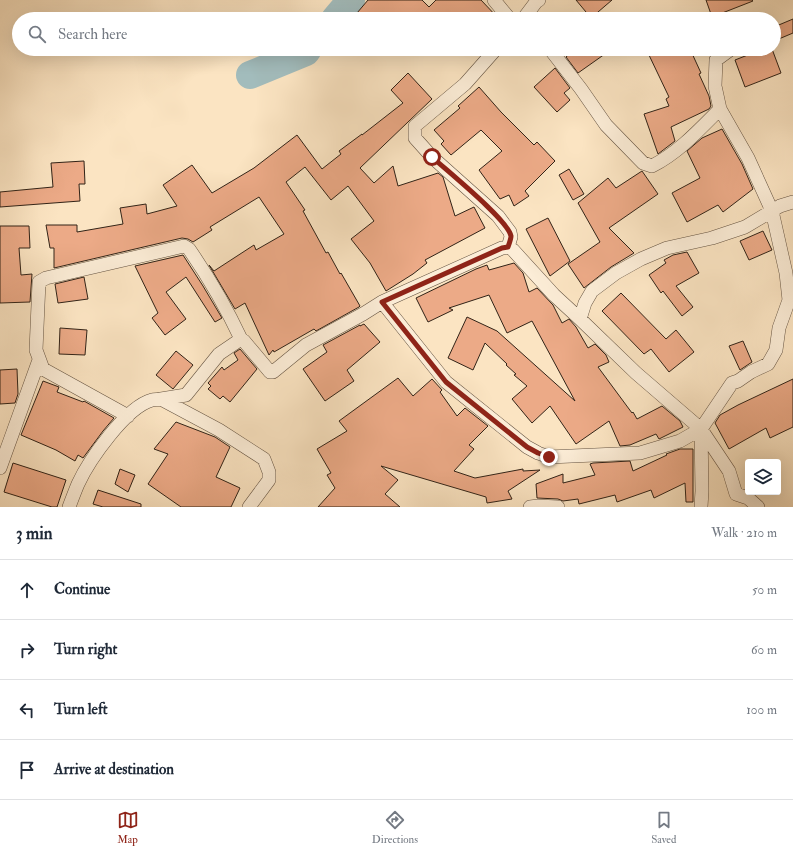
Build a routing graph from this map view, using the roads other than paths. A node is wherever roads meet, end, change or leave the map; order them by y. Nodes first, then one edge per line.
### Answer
1 (494, 0) edge
2 (539, 0) edge
3 (504, 12) edge
4 (530, 12) edge
5 (490, 56) edge
6 (555, 56) edge
7 (721, 56) edge
8 (720, 109) junction
9 (793, 202) edge
10 (772, 211) junction
11 (508, 247) junction
12 (382, 302) junction
13 (580, 319) junction
14 (241, 339) junction
15 (39, 360) junction
16 (161, 400) junction
17 (128, 416) junction
18 (701, 430) junction
19 (0, 468) edge
20 (69, 507) edge
21 (249, 507) edge
22 (530, 507) edge
23 (558, 507) edge
24 (701, 507) edge
25 (758, 507) edge

1 - 3 street
2 - 4 street
5 - 11 street
6 - 8 street
7 - 8 street
8 - 10 street
9 - 10 street
10 - 13 street
10 - 18 street
11 - 12 street
11 - 13 street
12 - 14 street
12 - 18 street
13 - 18 street
14 - 15 street
14 - 16 street
15 - 17 street
15 - 19 street
16 - 17 street
16 - 21 street
17 - 20 street
18 - 24 street
18 - 25 street
22 - 23 street

